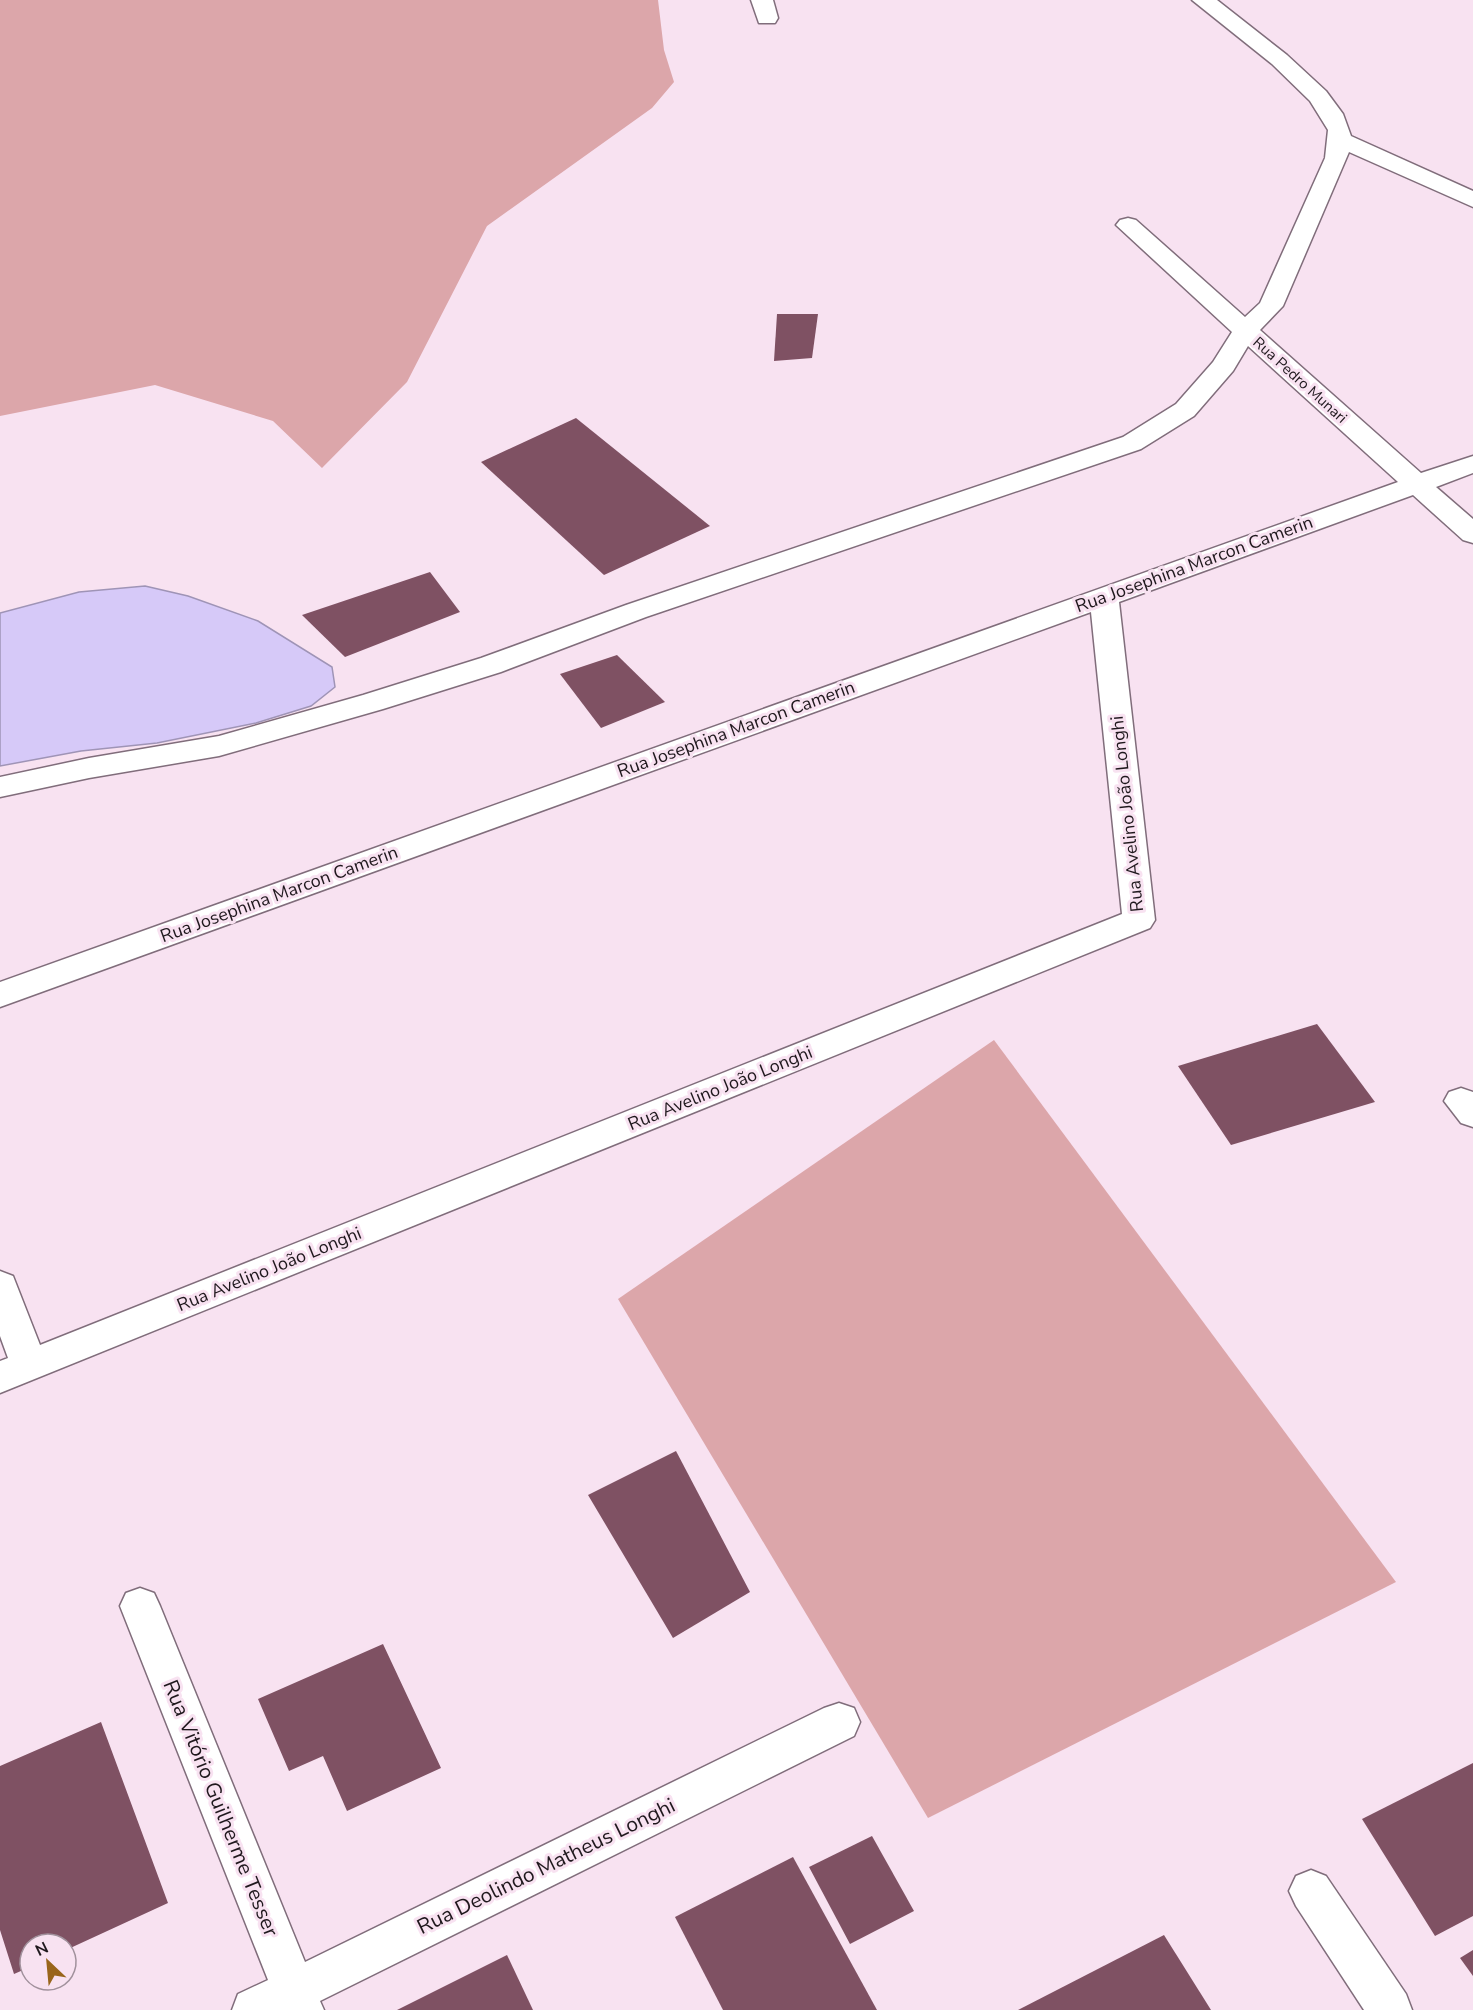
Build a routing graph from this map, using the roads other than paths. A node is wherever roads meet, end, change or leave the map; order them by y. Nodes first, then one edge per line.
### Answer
1 (1203, 0) edge
2 (1338, 139) junction
3 (1473, 200) edge
4 (1128, 225) dead end
5 (1245, 331) junction
6 (1473, 464) edge
7 (1416, 484) junction
8 (1473, 534) edge
9 (1104, 597) junction
10 (0, 788) edge
11 (0, 995) edge
12 (0, 1286) edge
13 (14, 1371) edge
14 (140, 1606) dead end
15 (839, 1722) dead end
16 (1311, 1891) dead end
17 (298, 2000) edge
18 (254, 2010) edge
19 (1390, 2010) edge

1 - 2 street
2 - 3 street
2 - 5 street
4 - 5 street, Rua Pedro Munari
5 - 7 street, Rua Pedro Munari
5 - 10 street
6 - 7 street, Rua Josephina Marcon Camerin
7 - 8 street, Rua Pedro Munari
7 - 9 street, Rua Josephina Marcon Camerin
9 - 11 street, Rua Josephina Marcon Camerin
9 - 13 street, Rua Avelino João Longhi
12 - 13 street
14 - 17 street, Rua Vitório Guilherme Tesser
15 - 17 street, Rua Deolindo Matheus Longhi
16 - 19 street
17 - 18 street, Rua Deolindo Matheus Longhi

